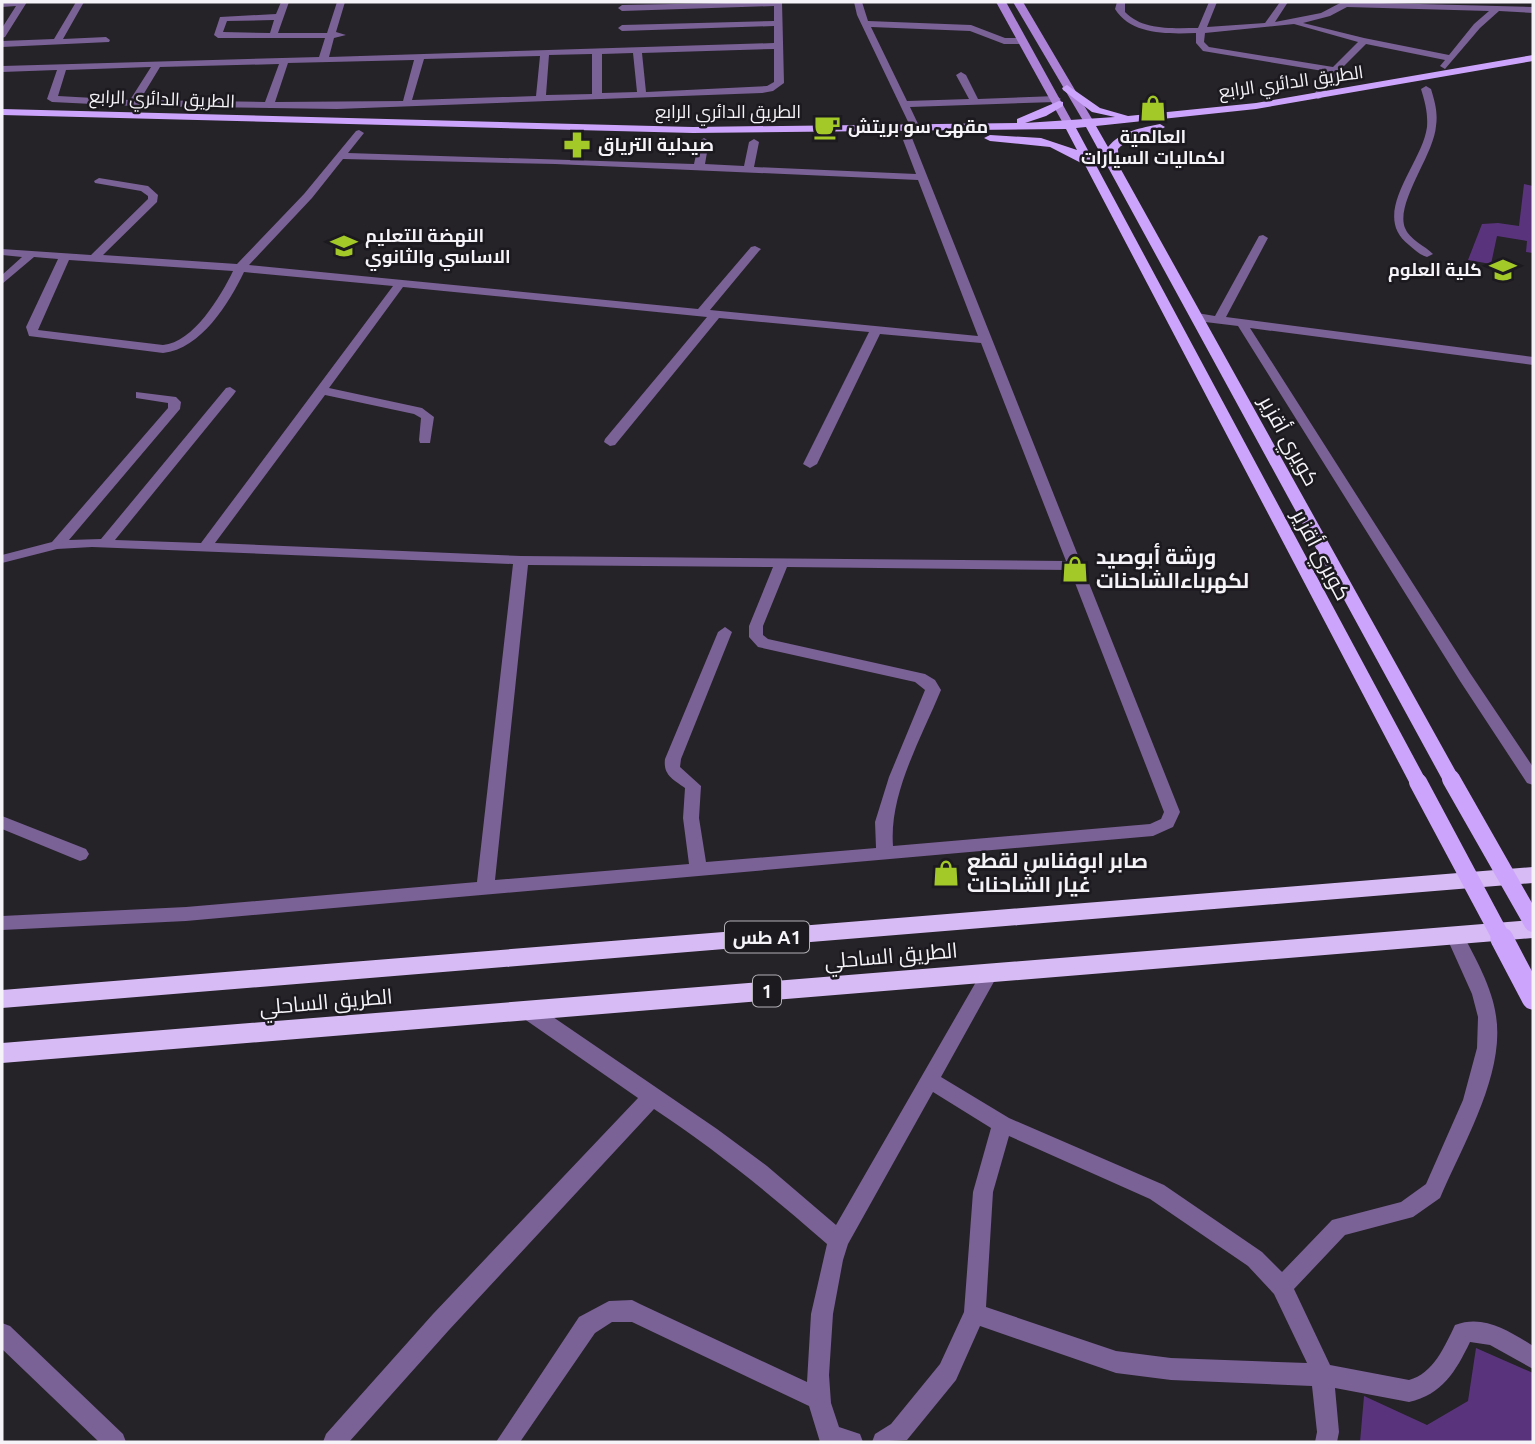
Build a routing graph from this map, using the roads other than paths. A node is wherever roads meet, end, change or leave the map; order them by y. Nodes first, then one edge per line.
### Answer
1 (23, 2) edge
2 (80, 2) edge
3 (285, 2) edge
4 (341, 2) edge
5 (352, 2) edge
6 (778, 2) edge
7 (858, 2) edge
8 (1001, 2) edge
9 (1018, 2) edge
10 (1121, 2) edge
11 (1213, 2) edge
12 (1284, 2) edge
13 (1346, 3) edge
14 (2, 4) edge
15 (622, 5) edge
16 (1497, 9) junction
17 (1533, 10) edge
18 (279, 17) junction
19 (1290, 22) junction
20 (778, 23) junction
21 (1269, 23) junction
22 (866, 24) junction
23 (622, 28) junction
24 (1202, 30) junction
25 (2, 35) edge
26 (330, 35) junction
27 (342, 35) junction
28 (274, 36) junction
29 (106, 40) dead end
30 (1023, 41) junction
31 (1364, 41) junction
32 (57, 42) junction
33 (2, 44) edge
34 (778, 46) junction
35 (622, 50) junction
36 (637, 50) junction
37 (597, 51) junction
38 (545, 52) junction
39 (420, 56) junction
40 (1449, 58) junction
41 (1533, 58) edge
42 (323, 60) junction
43 (338, 60) junction
44 (284, 61) junction
45 (157, 65) junction
46 (62, 68) junction
47 (2, 69) edge
48 (1335, 70) junction
49 (1533, 70) edge
50 (961, 75) dead end
51 (1441, 75) junction
52 (1067, 88) junction
53 (1426, 89) junction
54 (642, 95) junction
55 (597, 96) junction
56 (1318, 96) junction
57 (541, 98) junction
58 (407, 102) junction
59 (975, 102) junction
60 (1057, 102) junction
61 (133, 103) junction
62 (904, 104) junction
63 (269, 105) junction
64 (2, 112) edge
65 (1168, 117) junction
66 (2, 123) edge
67 (1160, 127) junction
68 (975, 128) junction
69 (1093, 129) junction
70 (1072, 130) junction
71 (359, 132) junction
72 (906, 136) junction
73 (990, 138) junction
74 (705, 141) junction
75 (754, 142) junction
76 (767, 142) dead end
77 (342, 156) junction
78 (699, 167) junction
79 (1115, 168) junction
80 (749, 169) junction
81 (1093, 170) junction
82 (922, 177) junction
83 (99, 181) dead end
84 (1263, 238) dead end
85 (755, 249) dead end
86 (2, 252) edge
87 (32, 253) junction
88 (1427, 254) dead end
89 (65, 257) junction
90 (94, 258) junction
91 (240, 268) junction
92 (2, 281) edge
93 (400, 284) junction
94 (702, 312) junction
95 (716, 314) junction
96 (1197, 317) junction
97 (1219, 319) junction
98 (1241, 322) junction
99 (876, 330) junction
100 (983, 340) junction
101 (1533, 361) edge
102 (321, 390) junction
103 (230, 391) dead end
104 (140, 395) dead end
105 (425, 440) dead end
106 (610, 442) dead end
107 (810, 464) dead end
108 (104, 544) junction
109 (57, 545) junction
110 (204, 549) junction
111 (2, 559) edge
112 (521, 560) junction
113 (782, 563) junction
114 (1076, 566) junction
115 (725, 632) dead end
116 (1533, 779) edge
117 (2, 822) edge
118 (885, 853) junction
119 (80, 854) dead end
120 (698, 868) junction
121 (1533, 875) edge
122 (485, 888) junction
123 (2, 923) edge
124 (1533, 923) edge
125 (1533, 929) edge
126 (1455, 936) junction
127 (990, 973) junction
128 (1533, 998) edge
129 (2, 999) edge
130 (527, 1010) junction
131 (2, 1053) edge
132 (929, 1080) junction
133 (652, 1097) junction
134 (1002, 1124) junction
135 (838, 1241) junction
136 (1282, 1287) junction
137 (975, 1313) junction
138 (2, 1334) edge
139 (1533, 1358) edge
140 (1322, 1375) junction
141 (817, 1398) junction
142 (830, 1440) edge
143 (115, 1442) edge
144 (334, 1442) edge
145 (507, 1442) edge
146 (852, 1442) edge
147 (883, 1442) edge
148 (1326, 1442) edge

1 - 14 street
1 - 25 street
2 - 32 street
3 - 18 street
4 - 26 street
5 - 27 street
6 - 15 street
6 - 20 street
7 - 22 street
8 - 30 main road
9 - 52 main road
10 - 24 street
11 - 24 street
12 - 21 street
13 - 16 street
13 - 19 street
15 - 23 street
16 - 17 street
16 - 40 street
18 - 28 street
18 - 28 street
19 - 21 street
19 - 31 street
20 - 23 street
20 - 34 street
21 - 24 street
22 - 30 street
22 - 62 street
23 - 35 street
24 - 48 street
26 - 27 street
26 - 28 street
26 - 42 street
27 - 43 street
29 - 32 street
30 - 60 main road
31 - 40 street
31 - 48 street
32 - 33 street
34 - 36 street
34 - 54 street
35 - 36 street
35 - 37 street
36 - 54 street
37 - 38 street
37 - 55 street
38 - 39 street
38 - 57 street
39 - 43 street
39 - 58 street
40 - 51 street
41 - 51 main road, الطريق الدائري الرابع
42 - 43 street
42 - 44 street
44 - 45 street
44 - 63 street
45 - 46 street
45 - 61 street
46 - 47 street
46 - 61 street
48 - 56 street
49 - 53 main road, الطريق الدائري الرابع
50 - 59 street
51 - 56 main road, الطريق الدائري الرابع
52 - 65 main road
52 - 69 main road
53 - 67 main road, الطريق الدائري الرابع
53 - 88 street
54 - 55 street
55 - 57 street
56 - 65 main road, الطريق الدائري الرابع
57 - 58 street
58 - 63 street
59 - 60 street
59 - 62 street
60 - 68 main road
60 - 70 main road
61 - 63 street
62 - 72 street
64 - 72 main road, الطريق الدائري الرابع
65 - 69 main road, الطريق الدائري الرابع
66 - 71 main road, الطريق الدائري الرابع
67 - 69 main road, الطريق الدائري الرابع
67 - 79 main road
68 - 70 main road, الطريق الدائري الرابع
68 - 72 main road, الطريق الدائري الرابع
69 - 70 main road, الطريق الدائري الرابع
69 - 79 main road, كويري أقزير
70 - 73 main road, الطريق الدائري الرابع
70 - 81 main road, كوبري أقزير
71 - 74 main road, الطريق الدائري الرابع
71 - 77 street
72 - 73 main road, الطريق الدائري الرابع
72 - 82 street
73 - 81 main road
74 - 75 main road, الطريق الدائري الرابع
74 - 78 street
75 - 76 main road, الطريق الدائري الرابع
75 - 80 street
77 - 78 street
77 - 91 street
78 - 80 street
79 - 96 main road, كويري أقزير
80 - 82 street
81 - 128 main road, كوبري أقزير, bridge
82 - 100 street
83 - 90 street
84 - 97 street
85 - 94 street
86 - 87 street
87 - 89 street
87 - 92 street
89 - 90 street
89 - 91 street
90 - 91 street
91 - 93 street
93 - 94 street
93 - 102 street
94 - 95 street
95 - 99 street
95 - 106 street
96 - 97 street
96 - 124 main road, كويري أقزير, bridge
97 - 98 street
98 - 101 street
98 - 116 street
99 - 100 street
99 - 107 street
100 - 114 street
102 - 105 street
102 - 110 street
103 - 108 street
104 - 109 street
108 - 109 street
108 - 110 street
109 - 111 street
110 - 112 street
112 - 113 street
112 - 122 street
113 - 114 street
113 - 118 street
114 - 118 street
115 - 120 street
117 - 119 street
118 - 120 street
120 - 122 street
121 - 129 highway, الطريق الساحلي / طس A1
122 - 123 street
125 - 126 highway, الطريق الساحلي / 1
126 - 127 highway, الطريق الساحلي / 1
126 - 136 street
127 - 130 highway, الطريق الساحلي / 1
127 - 132 street
130 - 131 highway, الطريق الساحلي / 1
130 - 133 street
132 - 134 street
132 - 135 street
133 - 135 street
133 - 144 street
134 - 136 street
134 - 137 street
135 - 141 street
136 - 140 street
137 - 140 street
137 - 147 street
138 - 143 street
139 - 140 street
140 - 148 street
141 - 142 street
141 - 145 street
142 - 146 street

